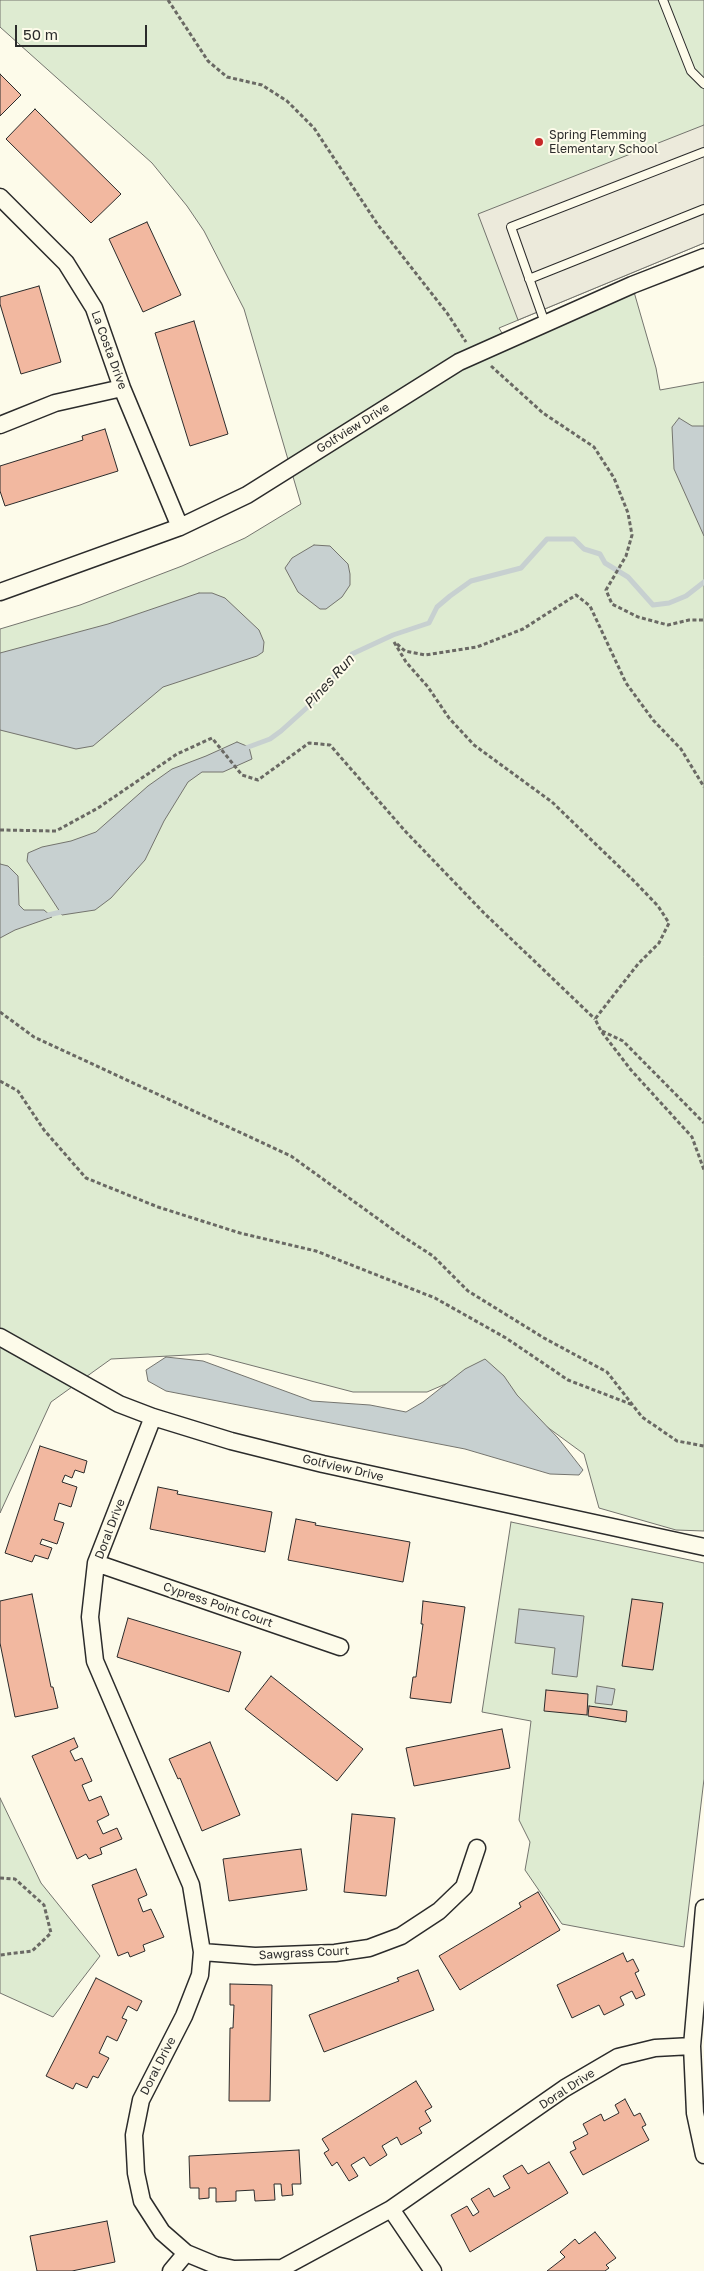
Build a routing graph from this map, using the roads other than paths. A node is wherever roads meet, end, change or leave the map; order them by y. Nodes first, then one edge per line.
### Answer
1 (663, 0) edge
2 (704, 84) edge
3 (704, 152) edge
4 (0, 197) edge
5 (704, 209) edge
6 (704, 257) edge
7 (530, 279) junction
8 (545, 324) junction
9 (122, 388) junction
10 (0, 425) edge
11 (180, 527) junction
12 (0, 592) edge
13 (0, 1337) edge
14 (153, 1417) junction
15 (704, 1547) edge
16 (96, 1563) junction
17 (340, 1647) dead end
18 (478, 1848) dead end
19 (704, 1908) edge
20 (202, 1952) junction
21 (692, 2046) junction
22 (704, 2155) edge
23 (391, 2209) junction
24 (186, 2253) junction
25 (234, 2270) edge
26 (171, 2271) edge
27 (433, 2271) edge

1 - 2 lane
3 - 7 lane
4 - 9 street, La Costa Drive
5 - 7 lane
6 - 8 street, Golfview Drive
7 - 8 lane
8 - 11 street, Golfview Drive
9 - 10 street
9 - 11 street, La Costa Drive
11 - 12 street, Golfview Drive
13 - 14 street, Golfview Drive
14 - 15 street, Golfview Drive
14 - 16 street, Doral Drive
16 - 17 street, Cypress Point Court
16 - 20 street, Doral Drive
18 - 20 street, Sawgrass Court
19 - 21 street
20 - 24 street, Doral Drive
21 - 22 street
21 - 23 street, Doral Drive
23 - 25 street, Doral Drive
23 - 27 street
24 - 25 street, Doral Drive
24 - 26 street

